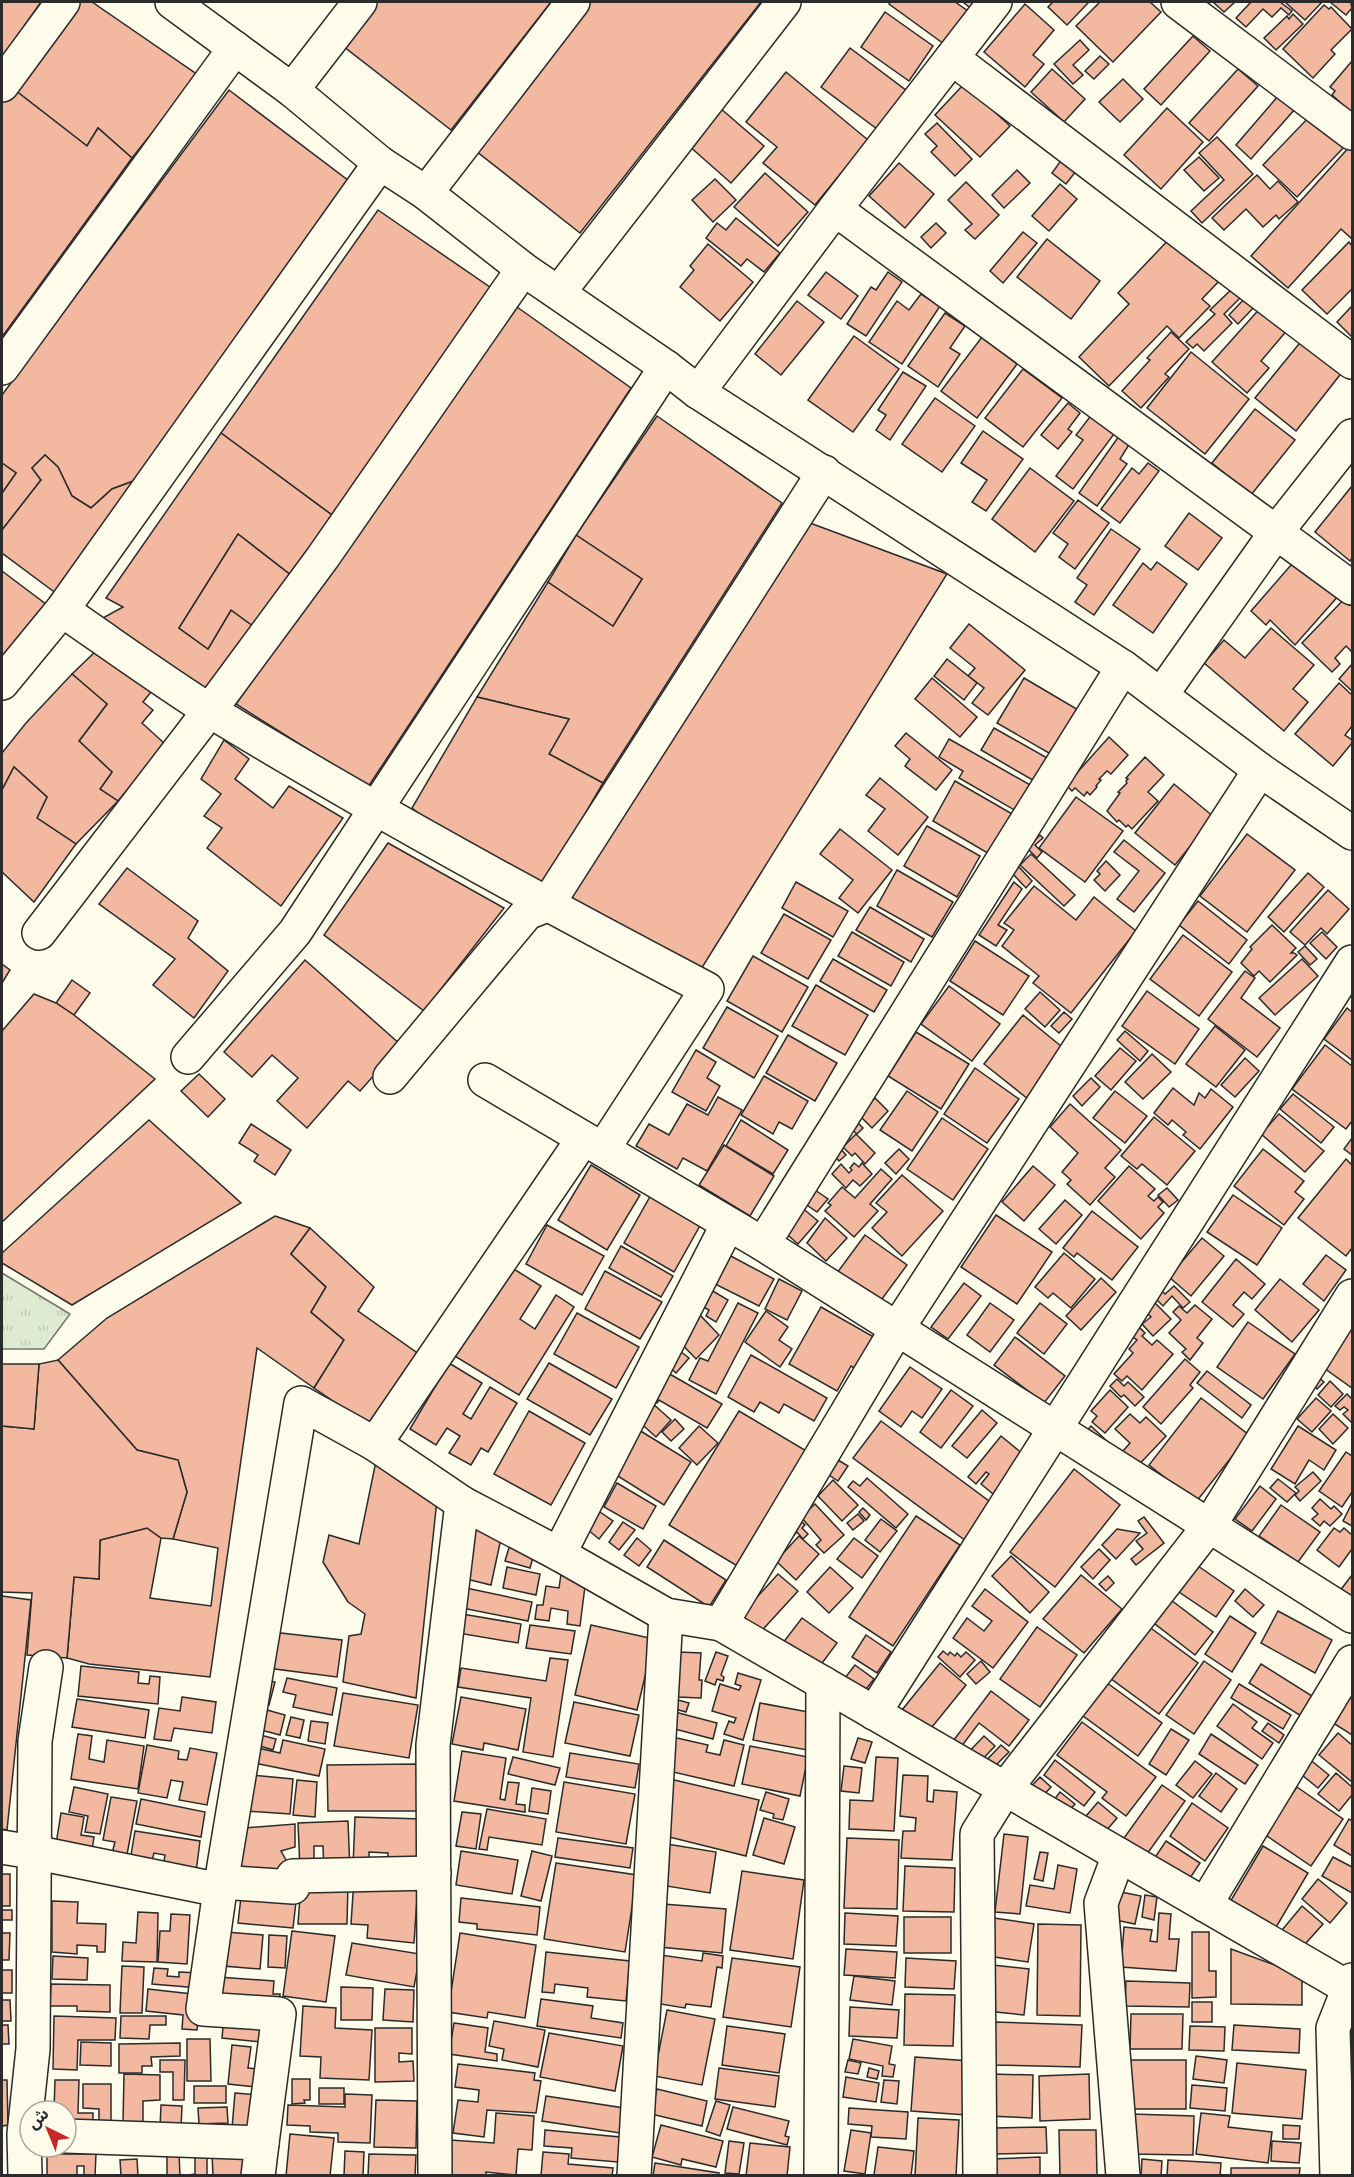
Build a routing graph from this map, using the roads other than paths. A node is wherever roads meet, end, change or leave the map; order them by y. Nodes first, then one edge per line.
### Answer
1 (63, 2) edge
2 (172, 2) edge
3 (360, 2) edge
4 (573, 2) edge
5 (784, 2) edge
6 (995, 2) edge
7 (1178, 2) edge
8 (235, 48) junction
9 (952, 58) junction
10 (2, 84) edge
11 (292, 90) junction
12 (1353, 133) edge
13 (380, 163) junction
14 (426, 193) junction
15 (835, 208) junction
16 (523, 269) junction
17 (559, 292) junction
18 (1353, 362) edge
19 (666, 367) junction
20 (2, 368) edge
21 (698, 392) junction
22 (1353, 436) edge
23 (824, 472) junction
24 (1277, 531) junction
25 (1353, 588) edge
26 (62, 610) junction
27 (1123, 668) junction
28 (2, 683) edge
29 (1161, 695) junction
30 (210, 710) junction
31 (1260, 770) junction
32 (375, 808) junction
33 (1353, 833) edge
34 (547, 905) junction
35 (39, 933) dead end
36 (1353, 962) edge
37 (188, 1057) dead end
38 (390, 1077) dead end
39 (485, 1080) dead end
40 (593, 1144) junction
41 (729, 1224) junction
42 (763, 1244) junction
43 (1353, 1296) edge
44 (897, 1329) junction
45 (1054, 1428) junction
46 (375, 1444) junction
47 (462, 1503) junction
48 (1209, 1526) junction
49 (559, 1554) junction
50 (666, 1615) junction
51 (1353, 1616) edge
52 (721, 1624) junction
53 (1353, 1662) edge
54 (46, 1666) dead end
55 (823, 1683) junction
56 (874, 1713) junction
57 (1005, 1789) junction
58 (17, 1849) edge
59 (1119, 1855) junction
60 (434, 1873) junction
61 (220, 1886) junction
62 (1205, 1905) junction
63 (1351, 1986) edge
64 (24, 2099) edge
65 (78, 2136) edge
66 (262, 2143) junction
67 (22, 2159) edge
68 (25, 2175) edge
69 (258, 2175) edge
70 (435, 2175) edge
71 (634, 2175) edge
72 (821, 2175) edge
73 (980, 2175) edge
74 (1123, 2175) edge
75 (1336, 2175) edge

1 - 10 street
2 - 8 street
3 - 11 street
4 - 14 street
5 - 17 street
6 - 9 street
7 - 12 street
8 - 11 street
8 - 20 street
9 - 15 street
9 - 18 street
11 - 13 street
13 - 14 street
13 - 26 street
14 - 16 street
15 - 21 street
15 - 24 street
16 - 17 street
16 - 30 street
17 - 19 street
19 - 21 street
19 - 32 street
21 - 23 street
22 - 24 street
23 - 27 street
23 - 34 street
24 - 25 street
24 - 29 street
26 - 28 street
26 - 30 street
27 - 29 street
27 - 42 street
29 - 31 street
30 - 32 street
30 - 35 street
31 - 33 street
31 - 44 street
32 - 34 street
32 - 37 street
34 - 38 street
34 - 40 street
36 - 45 street
39 - 40 street
40 - 41 street
40 - 46 street
41 - 42 street
41 - 49 street
42 - 44 street
43 - 48 street
44 - 45 street
44 - 52 street
45 - 48 street
45 - 56 street
46 - 47 street
46 - 61 street
47 - 49 street
47 - 60 street
48 - 51 street
48 - 57 street
49 - 50 street
50 - 52 street
50 - 71 street
52 - 55 street
53 - 62 street
54 - 58 street
55 - 56 street
55 - 72 street
56 - 57 street
57 - 59 street
57 - 73 street
58 - 61 street
58 - 64 street
59 - 62 street
59 - 74 street
60 - 61 street
60 - 70 street
61 - 66 street
62 - 63 street
63 - 75 street
65 - 66 street
66 - 69 street
67 - 68 street

